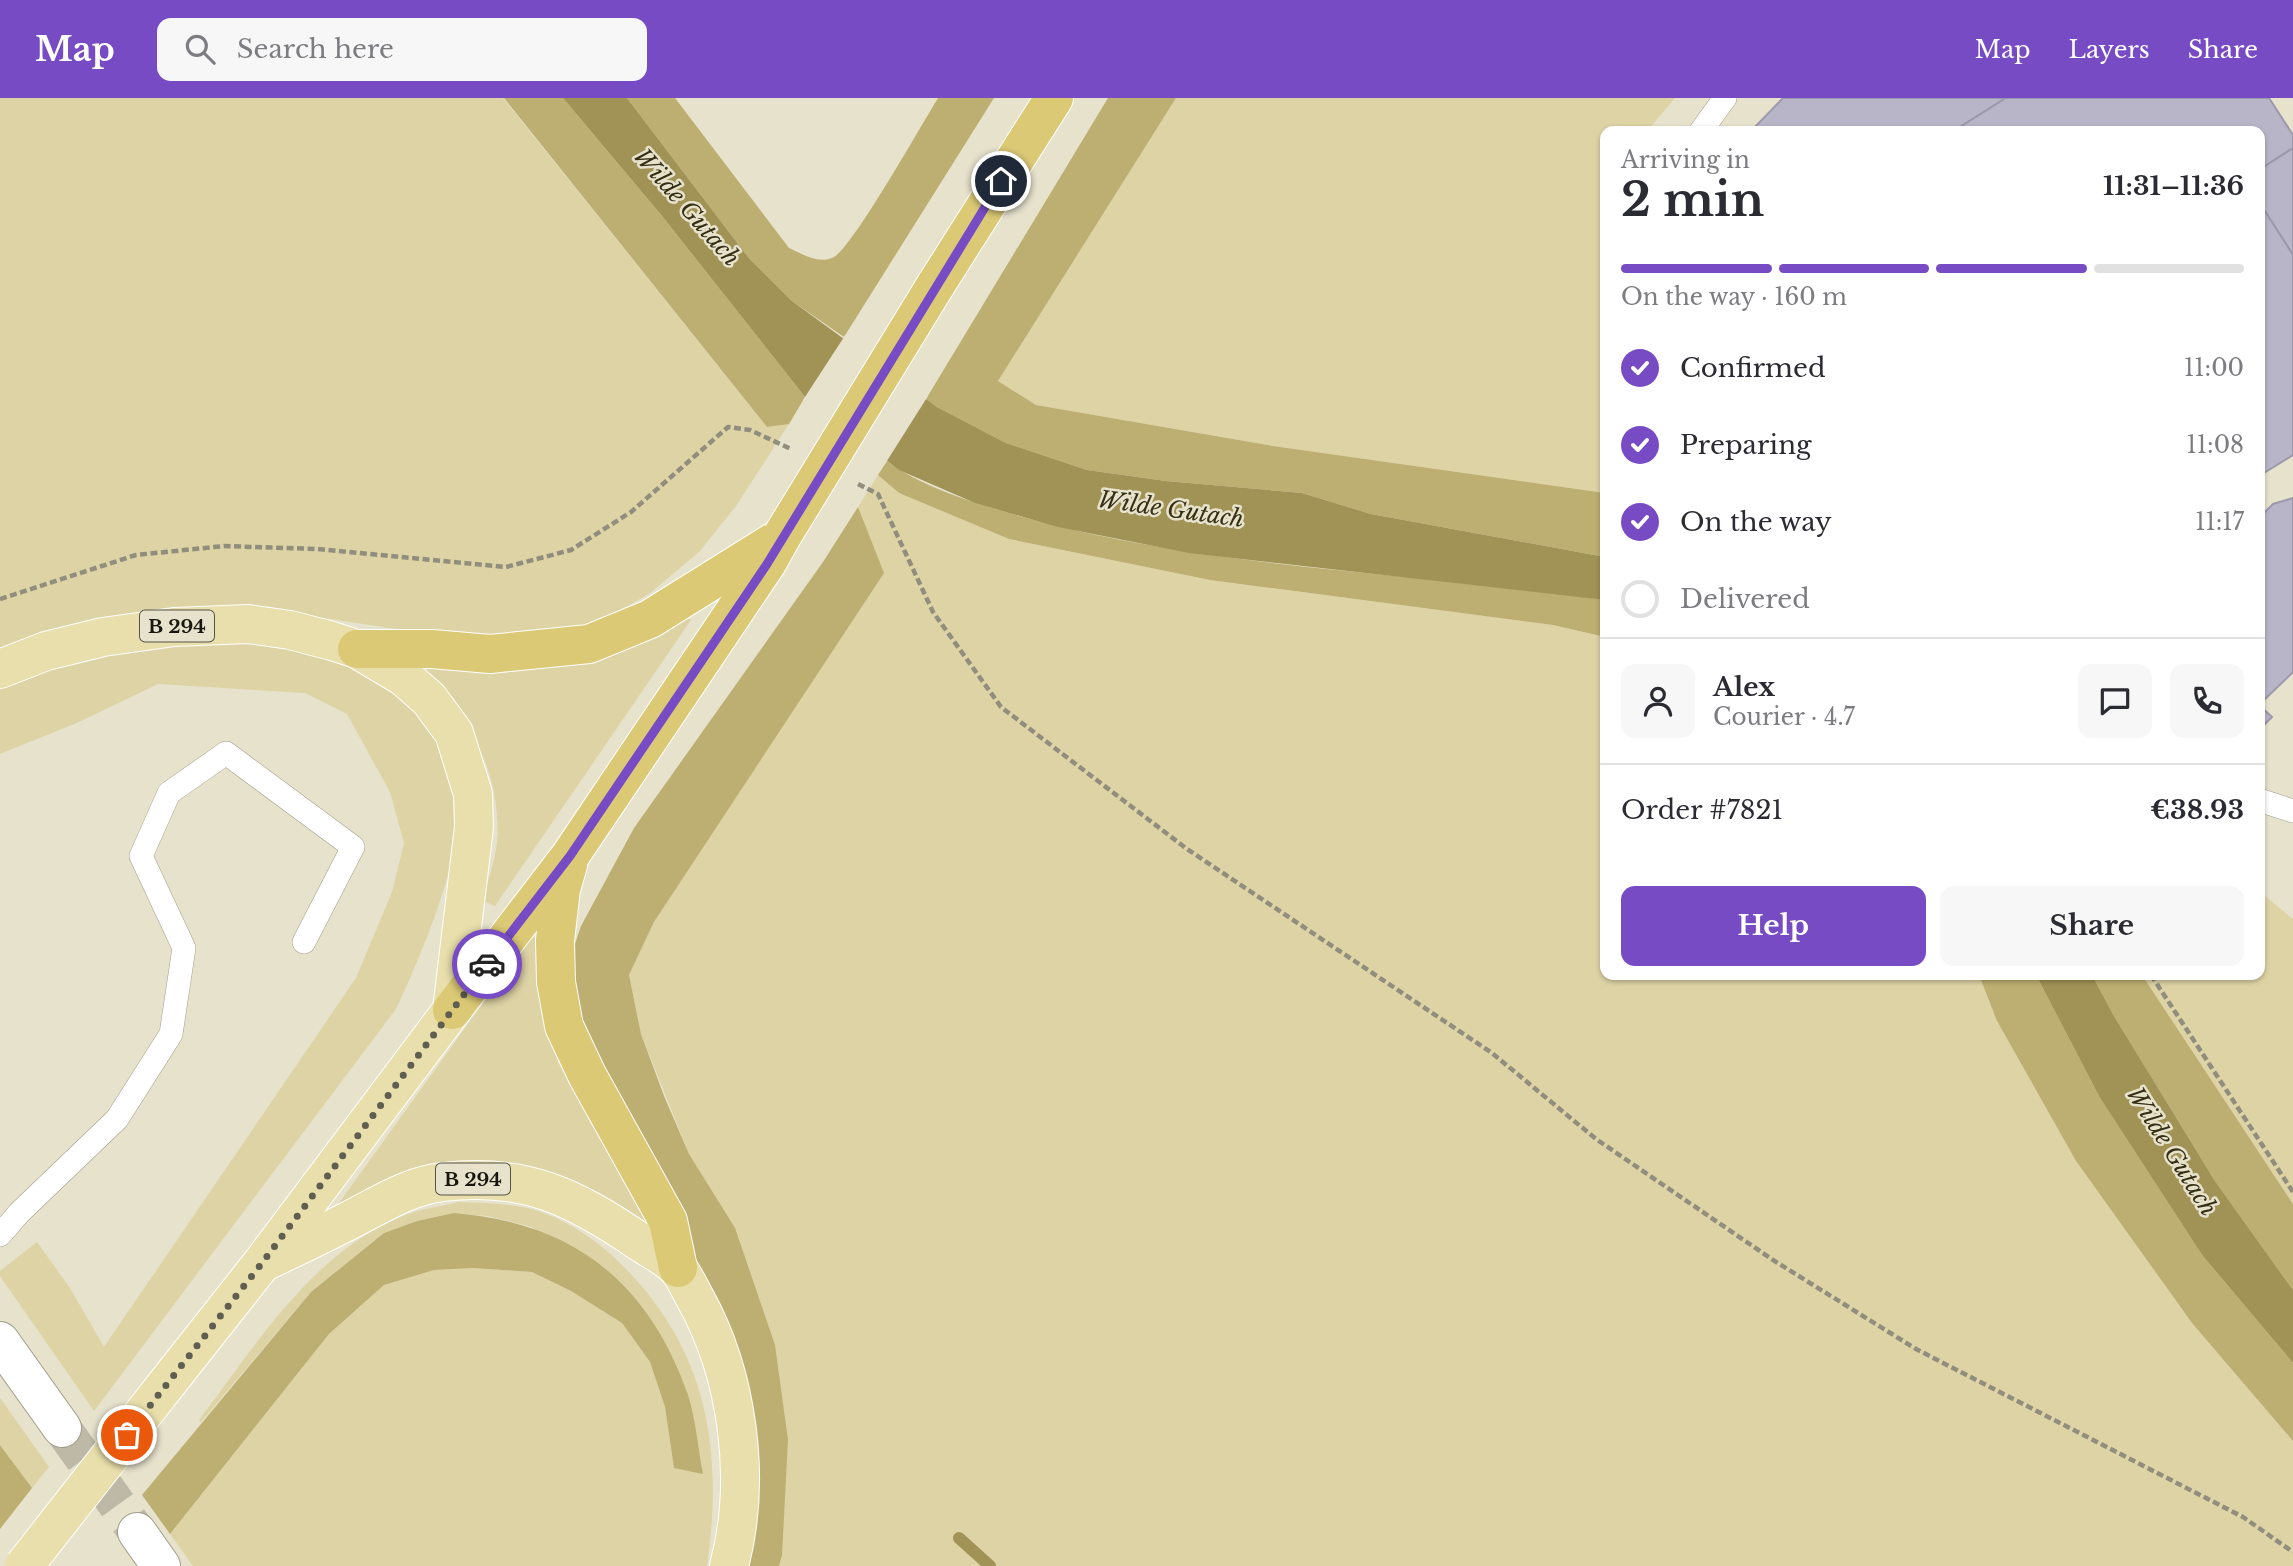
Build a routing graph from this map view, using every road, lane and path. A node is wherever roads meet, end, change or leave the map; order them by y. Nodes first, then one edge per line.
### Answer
1 (1054, 98) edge
2 (1725, 98) edge
3 (1705, 126) edge
4 (792, 450) dead end
5 (854, 481) dead end
6 (782, 536) junction
7 (0, 599) edge
8 (357, 649) junction
9 (0, 669) edge
10 (2265, 802) edge
11 (2293, 811) edge
12 (570, 856) junction
13 (304, 942) dead end
14 (2154, 980) edge
15 (452, 1010) junction
16 (2293, 1192) edge
17 (0, 1235) edge
18 (262, 1263) junction
19 (678, 1268) junction
20 (0, 1341) edge
21 (62, 1428) tunnel mouth
22 (137, 1532) tunnel mouth
23 (2293, 1552) edge
24 (24, 1566) edge
25 (161, 1566) edge
26 (729, 1566) edge

1 - 6 highway, B 294, bridge
2 - 3 lane
4 - 7 path
5 - 23 path
6 - 8 highway, B 294
6 - 12 highway, B 294
8 - 9 main road, B 294
8 - 15 main road, B 294
10 - 11 lane
12 - 15 highway, B 294
12 - 19 highway, B 294
13 - 17 lane
14 - 16 path
15 - 18 main road, B 294
18 - 19 main road, B 294
18 - 24 main road, B 294, bridge
19 - 26 main road, B 294
20 - 21 main road
22 - 25 main road

